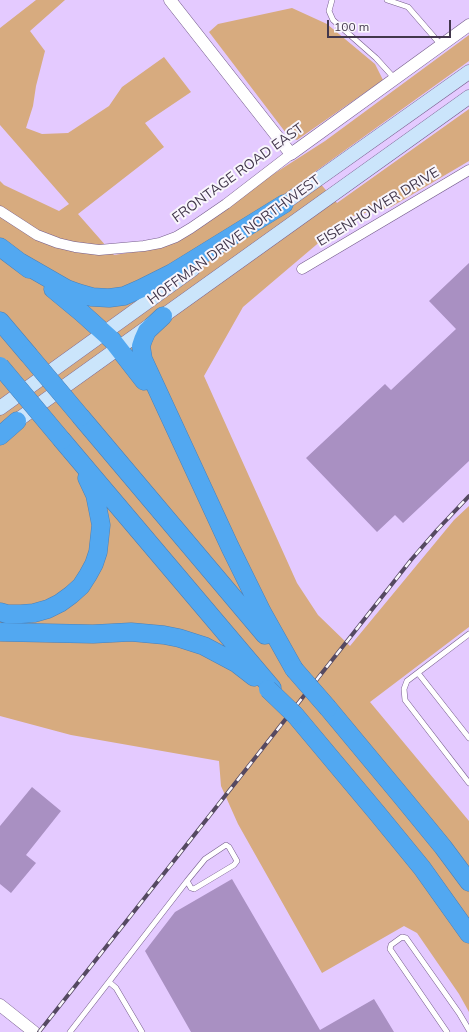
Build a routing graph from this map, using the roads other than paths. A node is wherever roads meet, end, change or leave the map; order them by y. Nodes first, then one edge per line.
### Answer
1 (170, 0) edge
2 (332, 0) edge
3 (388, 0) edge
4 (469, 25) edge
5 (441, 45) junction
6 (469, 72) edge
7 (395, 78) junction
8 (469, 97) edge
9 (291, 154) junction
10 (469, 170) edge
11 (284, 204) junction
12 (0, 211) edge
13 (0, 247) edge
14 (20, 262) junction
15 (302, 269) dead end
16 (162, 316) junction
17 (0, 321) edge
18 (104, 334) junction
19 (119, 348) junction
20 (0, 366) edge
21 (0, 408) edge
22 (17, 421) joint
23 (0, 434) edge
24 (178, 439) junction
25 (62, 440) junction
26 (0, 612) edge
27 (6, 631) edge
28 (469, 634) edge
29 (294, 669) junction
30 (418, 673) junction
31 (270, 688) junction
32 (469, 738) edge
33 (469, 783) edge
34 (188, 881) junction
35 (469, 882) edge
36 (469, 934) edge
37 (109, 982) junction
38 (0, 1005) edge
39 (469, 1030) edge
40 (34, 1032) edge
41 (70, 1032) edge
42 (142, 1032) edge
43 (447, 1032) edge

1 - 9 street
2 - 7 lane
3 - 5 lane
4 - 5 street, FRONTAGE ROAD EAST
5 - 7 street, FRONTAGE ROAD EAST
6 - 11 main road, HOFFMAN DRIVE NORTHWEST
7 - 9 street, FRONTAGE ROAD EAST
8 - 16 main road, HOFFMAN DRIVE NORTHWEST
9 - 12 street, FRONTAGE ROAD EAST
10 - 15 street, EISENHOWER DRIVE
11 - 14 highway
11 - 18 main road, HOFFMAN DRIVE NORTHWEST
13 - 14 highway
14 - 18 highway
16 - 19 main road, HOFFMAN DRIVE NORTHWEST
16 - 24 highway
17 - 29 highway, bridge
18 - 19 highway
18 - 21 main road, HOFFMAN DRIVE NORTHWEST
19 - 22 main road, HOFFMAN DRIVE NORTHWEST
19 - 24 highway
20 - 25 highway, bridge
22 - 23 highway
24 - 29 highway
25 - 26 highway
25 - 31 highway
27 - 31 highway
28 - 30 lane
29 - 35 highway, bridge
30 - 32 lane
30 - 33 lane
31 - 36 highway, bridge
34 - 34 lane
34 - 37 lane
37 - 41 lane
37 - 42 lane
38 - 40 street
39 - 43 lane

